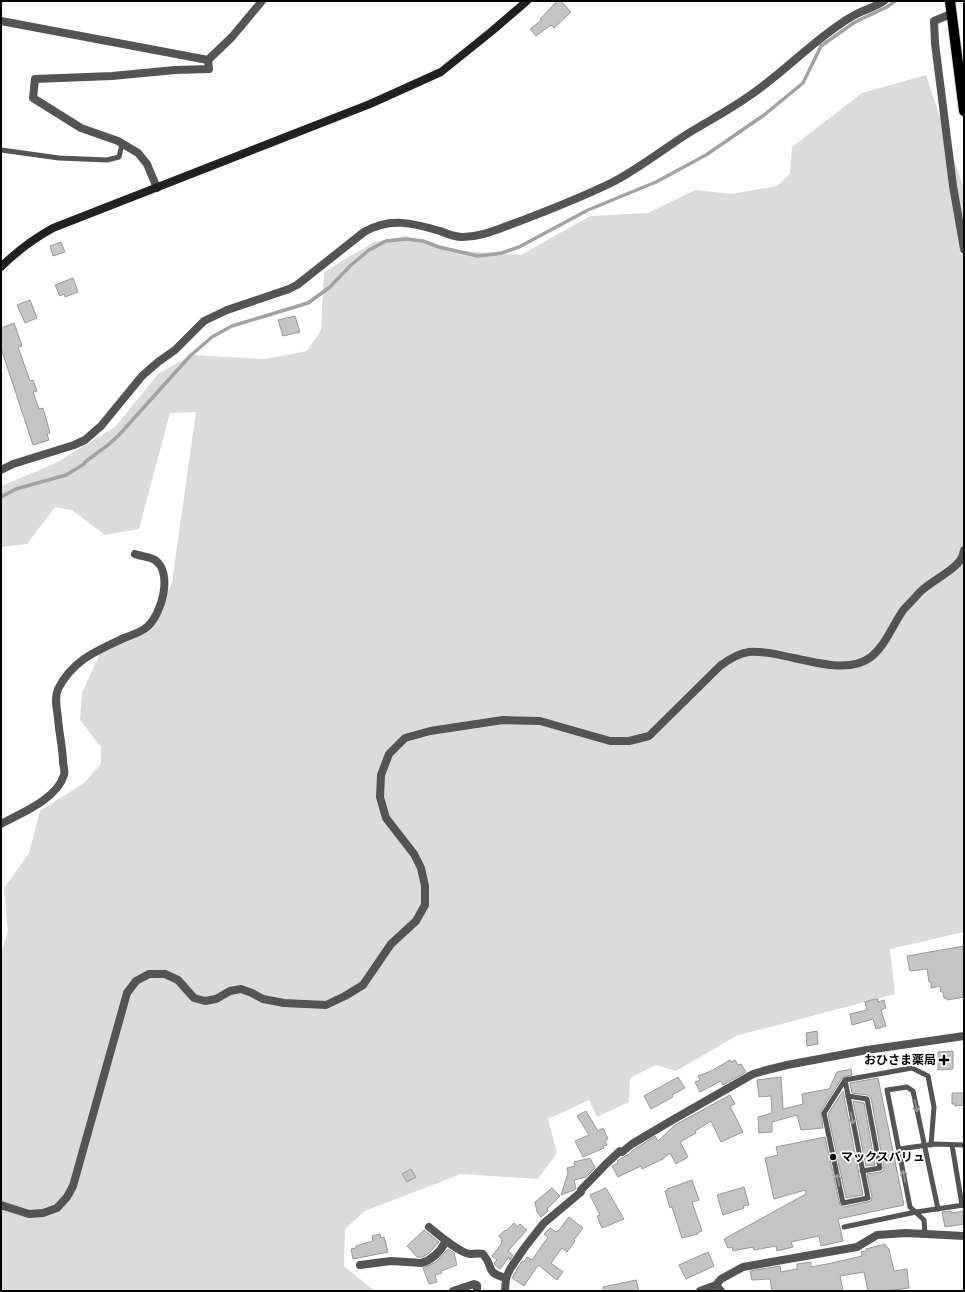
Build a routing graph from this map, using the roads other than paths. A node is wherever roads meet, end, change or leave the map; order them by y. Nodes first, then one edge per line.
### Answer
1 (262, 1) edge
2 (527, 1) edge
3 (884, 1) edge
4 (950, 1) edge
5 (951, 14) junction
6 (1, 21) edge
7 (208, 60) junction
8 (964, 112) edge
9 (122, 144) junction
10 (1, 150) edge
11 (157, 188) junction
12 (964, 249) edge
13 (1, 267) edge
14 (1, 470) edge
15 (964, 550) edge
16 (134, 554) dead end
17 (1, 824) edge
18 (964, 1036) edge
19 (845, 1080) junction
20 (848, 1096) junction
21 (931, 1145) junction
22 (952, 1145) junction
23 (924, 1146) junction
24 (964, 1146) edge
25 (899, 1149) junction
26 (862, 1171) junction
27 (1, 1205) edge
28 (963, 1205) edge
29 (938, 1209) junction
30 (916, 1212) junction
31 (429, 1227) dead end
32 (844, 1227) dead end
33 (926, 1234) junction
34 (964, 1236) edge
35 (446, 1241) junction
36 (360, 1265) dead end
37 (506, 1278) junction
38 (719, 1288) edge
39 (453, 1291) edge
40 (477, 1291) edge
41 (505, 1291) edge
42 (700, 1291) edge

1 - 7 street
2 - 11 street
3 - 14 street
4 - 5 main road
5 - 8 main road
5 - 12 street
6 - 7 street
7 - 9 street
9 - 10 lane
9 - 11 street
11 - 13 street
15 - 27 street
16 - 17 street
18 - 37 street
19 - 20 lane
19 - 21 lane
26 -> 19 lane
20 -> 26 lane
20 - 26 lane
21 - 22 lane
21 - 23 lane
22 - 24 lane
22 - 28 lane
23 - 25 lane
25 -> 23 lane
23 - 29 lane
30 -> 25 lane
28 - 29 lane
29 - 30 lane
30 - 32 lane
30 - 33 lane
31 - 35 street
33 - 34 street
33 - 38 street
35 - 36 street
35 - 37 street
37 - 41 street
38 - 42 street
39 - 40 street

